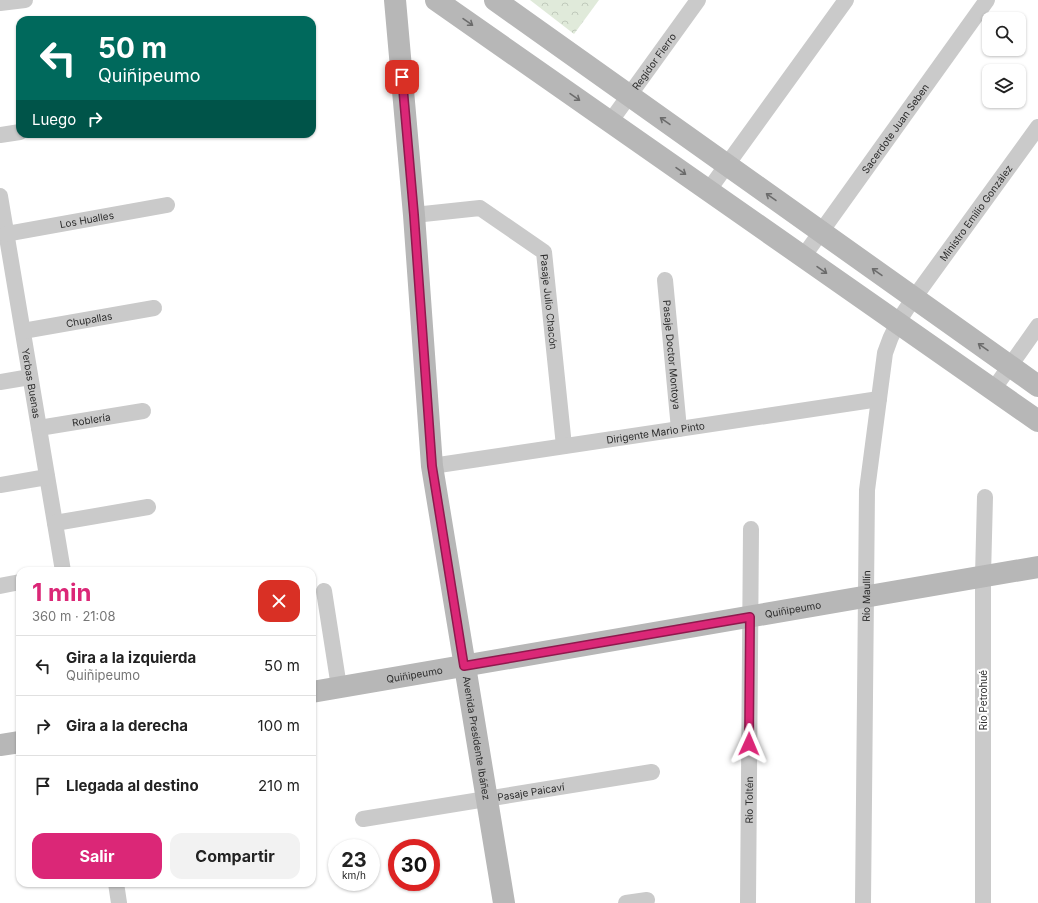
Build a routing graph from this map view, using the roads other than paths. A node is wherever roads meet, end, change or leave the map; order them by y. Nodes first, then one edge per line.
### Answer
1 (25, 0) edge
2 (395, 0) edge
3 (436, 0) edge
4 (495, 0) edge
5 (698, 0) edge
6 (846, 0) edge
7 (987, 0) edge
8 (0, 2) edge
9 (629, 96) junction
10 (610, 122) junction
11 (1038, 127) edge
12 (16, 133) edge
13 (0, 135) edge
14 (727, 165) junction
15 (708, 190) junction
16 (0, 196) edge
17 (167, 204) dead end
18 (414, 215) junction
19 (822, 232) junction
20 (6, 234) junction
21 (803, 257) junction
22 (7, 278) edge
23 (665, 280) dead end
24 (914, 298) junction
25 (154, 308) dead end
26 (897, 323) junction
27 (1038, 326) edge
28 (23, 331) junction
29 (1010, 366) junction
30 (30, 377) junction
31 (0, 382) edge
32 (1038, 386) edge
33 (993, 390) junction
34 (879, 399) junction
35 (143, 411) dead end
36 (1038, 422) edge
37 (39, 428) junction
38 (679, 429) junction
39 (564, 446) junction
40 (432, 466) junction
41 (48, 477) junction
42 (0, 485) edge
43 (985, 497) dead end
44 (148, 507) dead end
45 (55, 523) junction
46 (750, 529) dead end
47 (62, 567) edge
48 (1038, 567) edge
49 (983, 576) junction
50 (16, 583) edge
51 (0, 586) edge
52 (324, 591) dead end
53 (865, 597) junction
54 (750, 617) junction
55 (464, 666) junction
56 (339, 687) junction
57 (316, 691) edge
58 (16, 743) edge
59 (0, 745) edge
60 (652, 772) dead end
61 (487, 800) junction
62 (363, 819) dead end
63 (117, 887) edge
64 (647, 900) dead end
65 (119, 903) edge
66 (504, 903) edge
67 (626, 903) edge
68 (748, 903) edge
69 (863, 903) edge
70 (983, 903) edge

1 - 8 street
2 - 18 street, Avenida Presidente Ibáñez
3 -> 10 street
4 - 9 street
5 - 9 street, Regidor Fierro
6 - 14 street
7 - 19 street, Sacerdote Juan Seben
9 - 10 street, Regidor Fierro
14 -> 9 street
10 -> 15 street
11 - 24 street, Ministro Emilio González
12 - 13 street
14 - 15 street
19 -> 14 street
15 - 21 street
16 - 20 street, Yerbas Buenas
17 - 20 street, Los Hualles
18 - 39 street, Pasaje Julio Chacón
18 - 40 street, Avenida Presidente Ibáñez
19 - 21 street, Sacerdote Juan Seben
24 -> 19 street
20 - 22 street, Yerbas Buenas
21 -> 26 street
22 - 28 street, Yerbas Buenas
23 - 38 street, Pasaje Doctor Montoya
24 - 26 street, Río Maullín
29 -> 24 street
25 - 28 street, Chupallas
26 - 33 street
26 - 34 street, Río Maullín
27 - 29 street
28 - 30 street, Yerbas Buenas
29 - 32 street
29 - 33 street
30 - 31 street
30 - 37 street, Yerbas Buenas
33 - 36 street
34 - 38 street, Dirigente Mario Pinto
34 - 53 street, Río Maullín
35 - 37 street, Roblería
37 - 41 street, Yerbas Buenas
38 - 39 street, Dirigente Mario Pinto
39 - 40 street, Dirigente Mario Pinto
40 - 55 street, Avenida Presidente Ibáñez
41 - 42 street
41 - 45 street, Yerbas Buenas
43 - 49 street, Río Petrohué
44 - 45 street
45 - 47 street, Yerbas Buenas
46 - 54 street, Río Toltén
48 - 49 street, Quiñipeumo
49 - 53 street, Quiñipeumo
49 - 70 street, Río Petrohué
50 - 51 street
52 - 56 street
53 - 54 street, Quiñipeumo
53 - 69 street, Río Maullín
54 - 55 street, Quiñipeumo
54 - 68 street, Río Toltén
55 - 56 street, Quiñipeumo
55 - 61 street, Avenida Presidente Ibáñez
56 - 57 street, Quiñipeumo
58 - 59 street
60 - 61 street, Pasaje Paicaví
61 - 62 street, Pasaje Paicaví
61 - 66 street, Avenida Presidente Ibáñez
63 - 65 street
64 - 67 street

